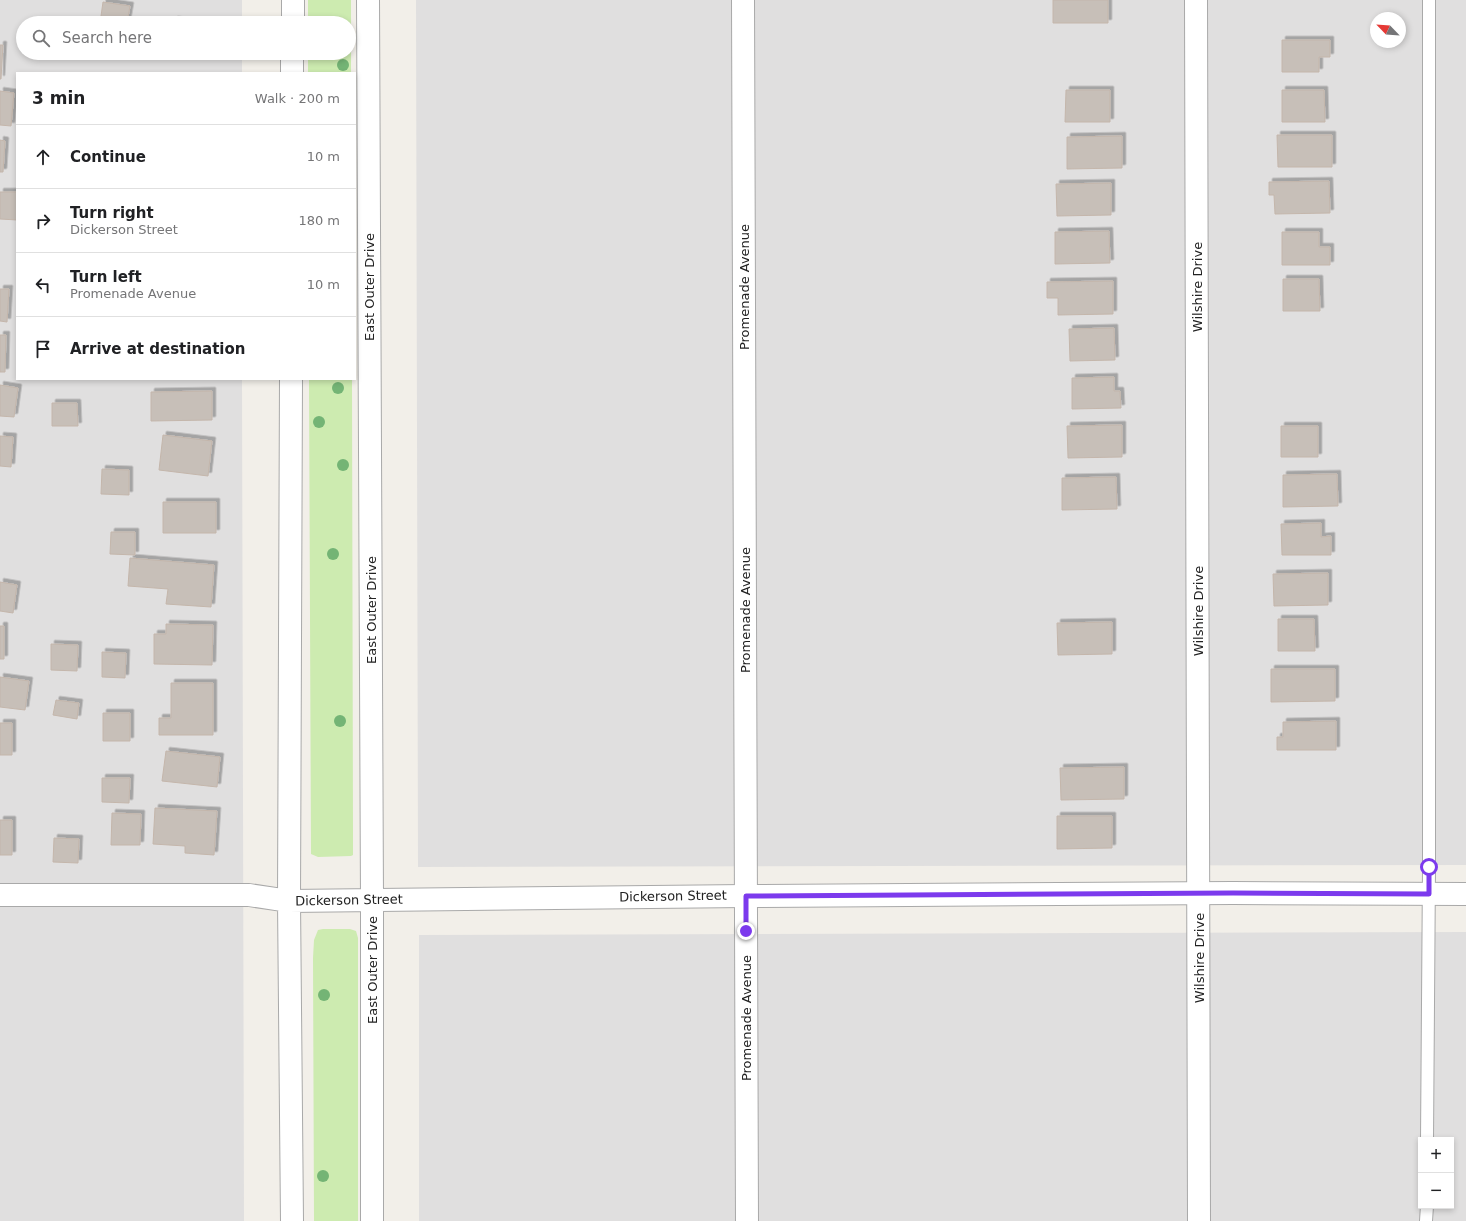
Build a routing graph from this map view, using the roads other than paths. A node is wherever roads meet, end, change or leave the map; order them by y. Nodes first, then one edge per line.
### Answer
1 (293, 0) edge
2 (368, 0) edge
3 (743, 0) edge
4 (1196, 0) edge
5 (1429, 0) edge
6 (292, 16) edge
7 (292, 60) edge
8 (292, 72) edge
9 (291, 380) edge
10 (1199, 894) junction
11 (1429, 894) junction
12 (1466, 894) edge
13 (0, 895) edge
14 (746, 896) junction
15 (372, 900) junction
16 (290, 901) junction
17 (1427, 1137) edge
18 (1427, 1209) edge
19 (292, 1221) edge
20 (372, 1221) edge
21 (747, 1221) edge
22 (1199, 1221) edge
23 (1426, 1221) edge

1 - 6 street
2 - 15 street, East Outer Drive
3 - 14 street, Promenade Avenue
4 - 10 street, Wilshire Drive
5 - 11 lane
7 - 8 street
9 - 16 street
10 - 11 street, Dickerson Street
10 - 14 street, Dickerson Street
10 - 22 street, Wilshire Drive
11 - 12 street, Dickerson Street
11 - 17 lane
13 - 16 street, Dickerson Street
14 - 15 street, Dickerson Street
14 - 21 street, Promenade Avenue
15 - 16 street, Dickerson Street
15 - 20 street, East Outer Drive
16 - 19 street
18 - 23 lane

